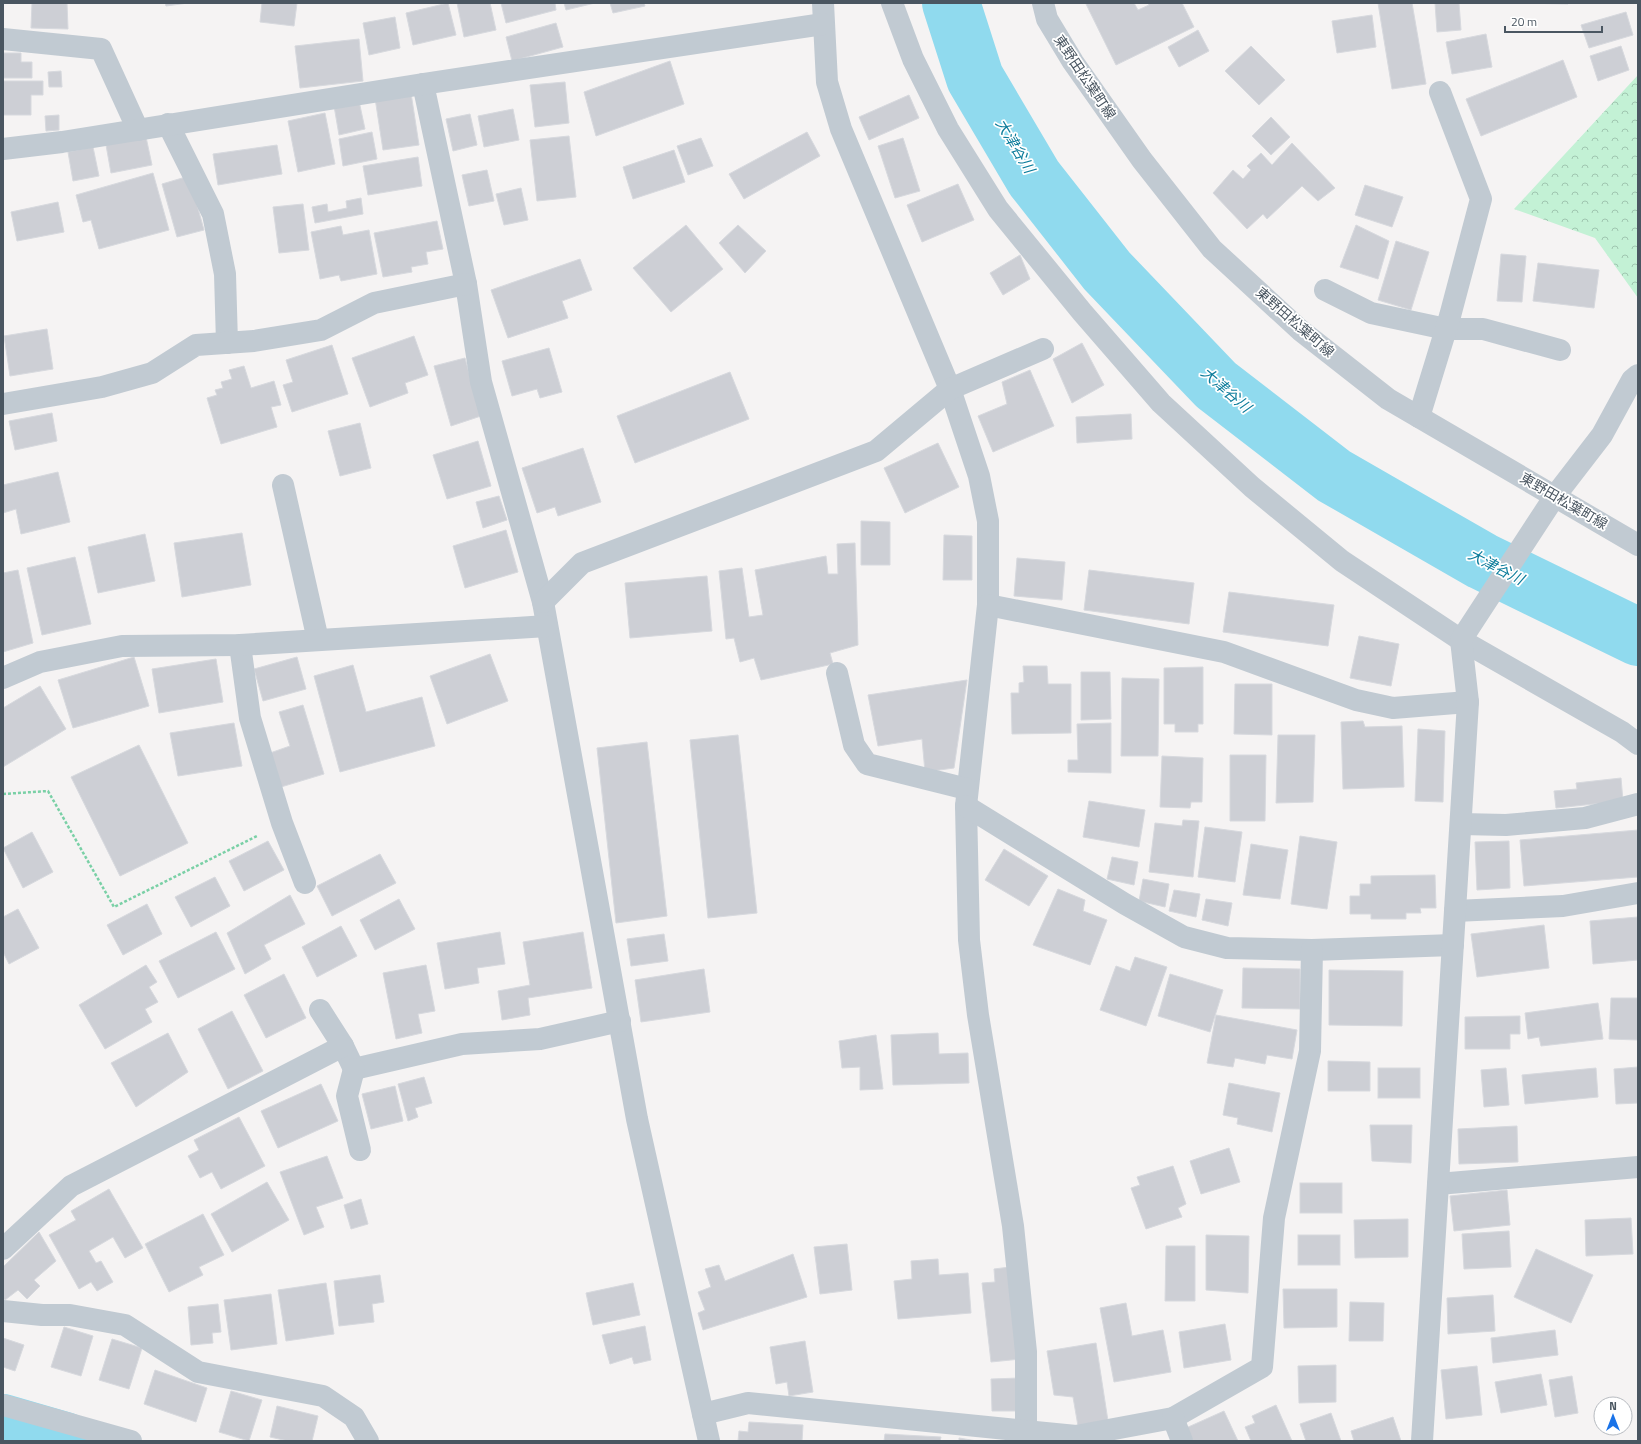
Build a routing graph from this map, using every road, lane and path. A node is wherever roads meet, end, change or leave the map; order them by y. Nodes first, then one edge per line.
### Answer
1 (892, 3) edge
2 (1042, 3) edge
3 (823, 13) edge
4 (3, 38) edge
5 (423, 84) junction
6 (1440, 92) dead end
7 (168, 124) junction
8 (138, 130) junction
9 (3, 149) edge
10 (466, 284) junction
11 (1325, 290) dead end
12 (1446, 329) junction
13 (227, 343) junction
14 (1043, 349) dead end
15 (1560, 350) dead end
16 (1638, 375) edge
17 (950, 389) junction
18 (3, 404) edge
19 (1419, 417) junction
20 (283, 485) dead end
21 (1551, 503) junction
22 (1638, 545) edge
23 (543, 602) junction
24 (988, 605) junction
25 (547, 626) junction
26 (1464, 636) junction
27 (318, 640) junction
28 (240, 645) junction
29 (838, 673) dead end
30 (3, 678) edge
31 (1468, 702) junction
32 (1638, 744) edge
33 (3, 794) edge
34 (966, 797) junction
35 (1638, 804) edge
36 (282, 823) junction
37 (1461, 824) junction
38 (305, 883) dead end
39 (1638, 894) edge
40 (1455, 911) junction
41 (1453, 945) junction
42 (1312, 950) junction
43 (320, 1010) dead end
44 (620, 1021) junction
45 (342, 1046) junction
46 (354, 1069) junction
47 (360, 1150) dead end
48 (1638, 1167) edge
49 (1438, 1184) junction
50 (3, 1249) edge
51 (3, 1311) edge
52 (3, 1405) edge
53 (703, 1414) junction
54 (1173, 1418) junction
55 (1026, 1431) junction
56 (131, 1441) edge
57 (368, 1441) edge
58 (709, 1441) edge
59 (1182, 1441) edge
60 (1422, 1441) edge

1 - 26 street
2 - 19 street, 東野田松葉町線
3 - 5 street
3 - 17 street
4 - 8 street
5 - 7 street
5 - 10 street
6 - 12 street
7 - 8 street
7 - 13 street
8 - 9 street
10 - 13 street
10 - 23 street
11 - 12 street
12 - 15 street
12 - 19 street
13 - 18 street
14 - 17 street
16 - 21 street
17 - 23 street
17 - 24 street
19 - 21 street, 東野田松葉町線
20 - 27 street
21 - 22 street, 東野田松葉町線
21 - 26 street
23 - 25 street
24 - 31 street
24 - 34 street
25 - 27 street
25 - 44 street
26 - 31 street
26 - 32 street
27 - 28 street
28 - 30 street
28 - 36 street
29 - 34 street
31 - 37 street
33 - 36 path
34 - 42 street
34 - 55 street
35 - 37 street
36 - 38 street
37 - 40 street
39 - 40 street
40 - 41 street
41 - 42 street
41 - 49 street
42 - 54 street
43 - 45 street
44 - 46 street
44 - 53 street
45 - 46 street
45 - 50 street
46 - 47 street
48 - 49 street
49 - 60 street
51 - 57 street
52 - 56 street
53 - 55 street
53 - 58 street
54 - 55 street
54 - 59 street

